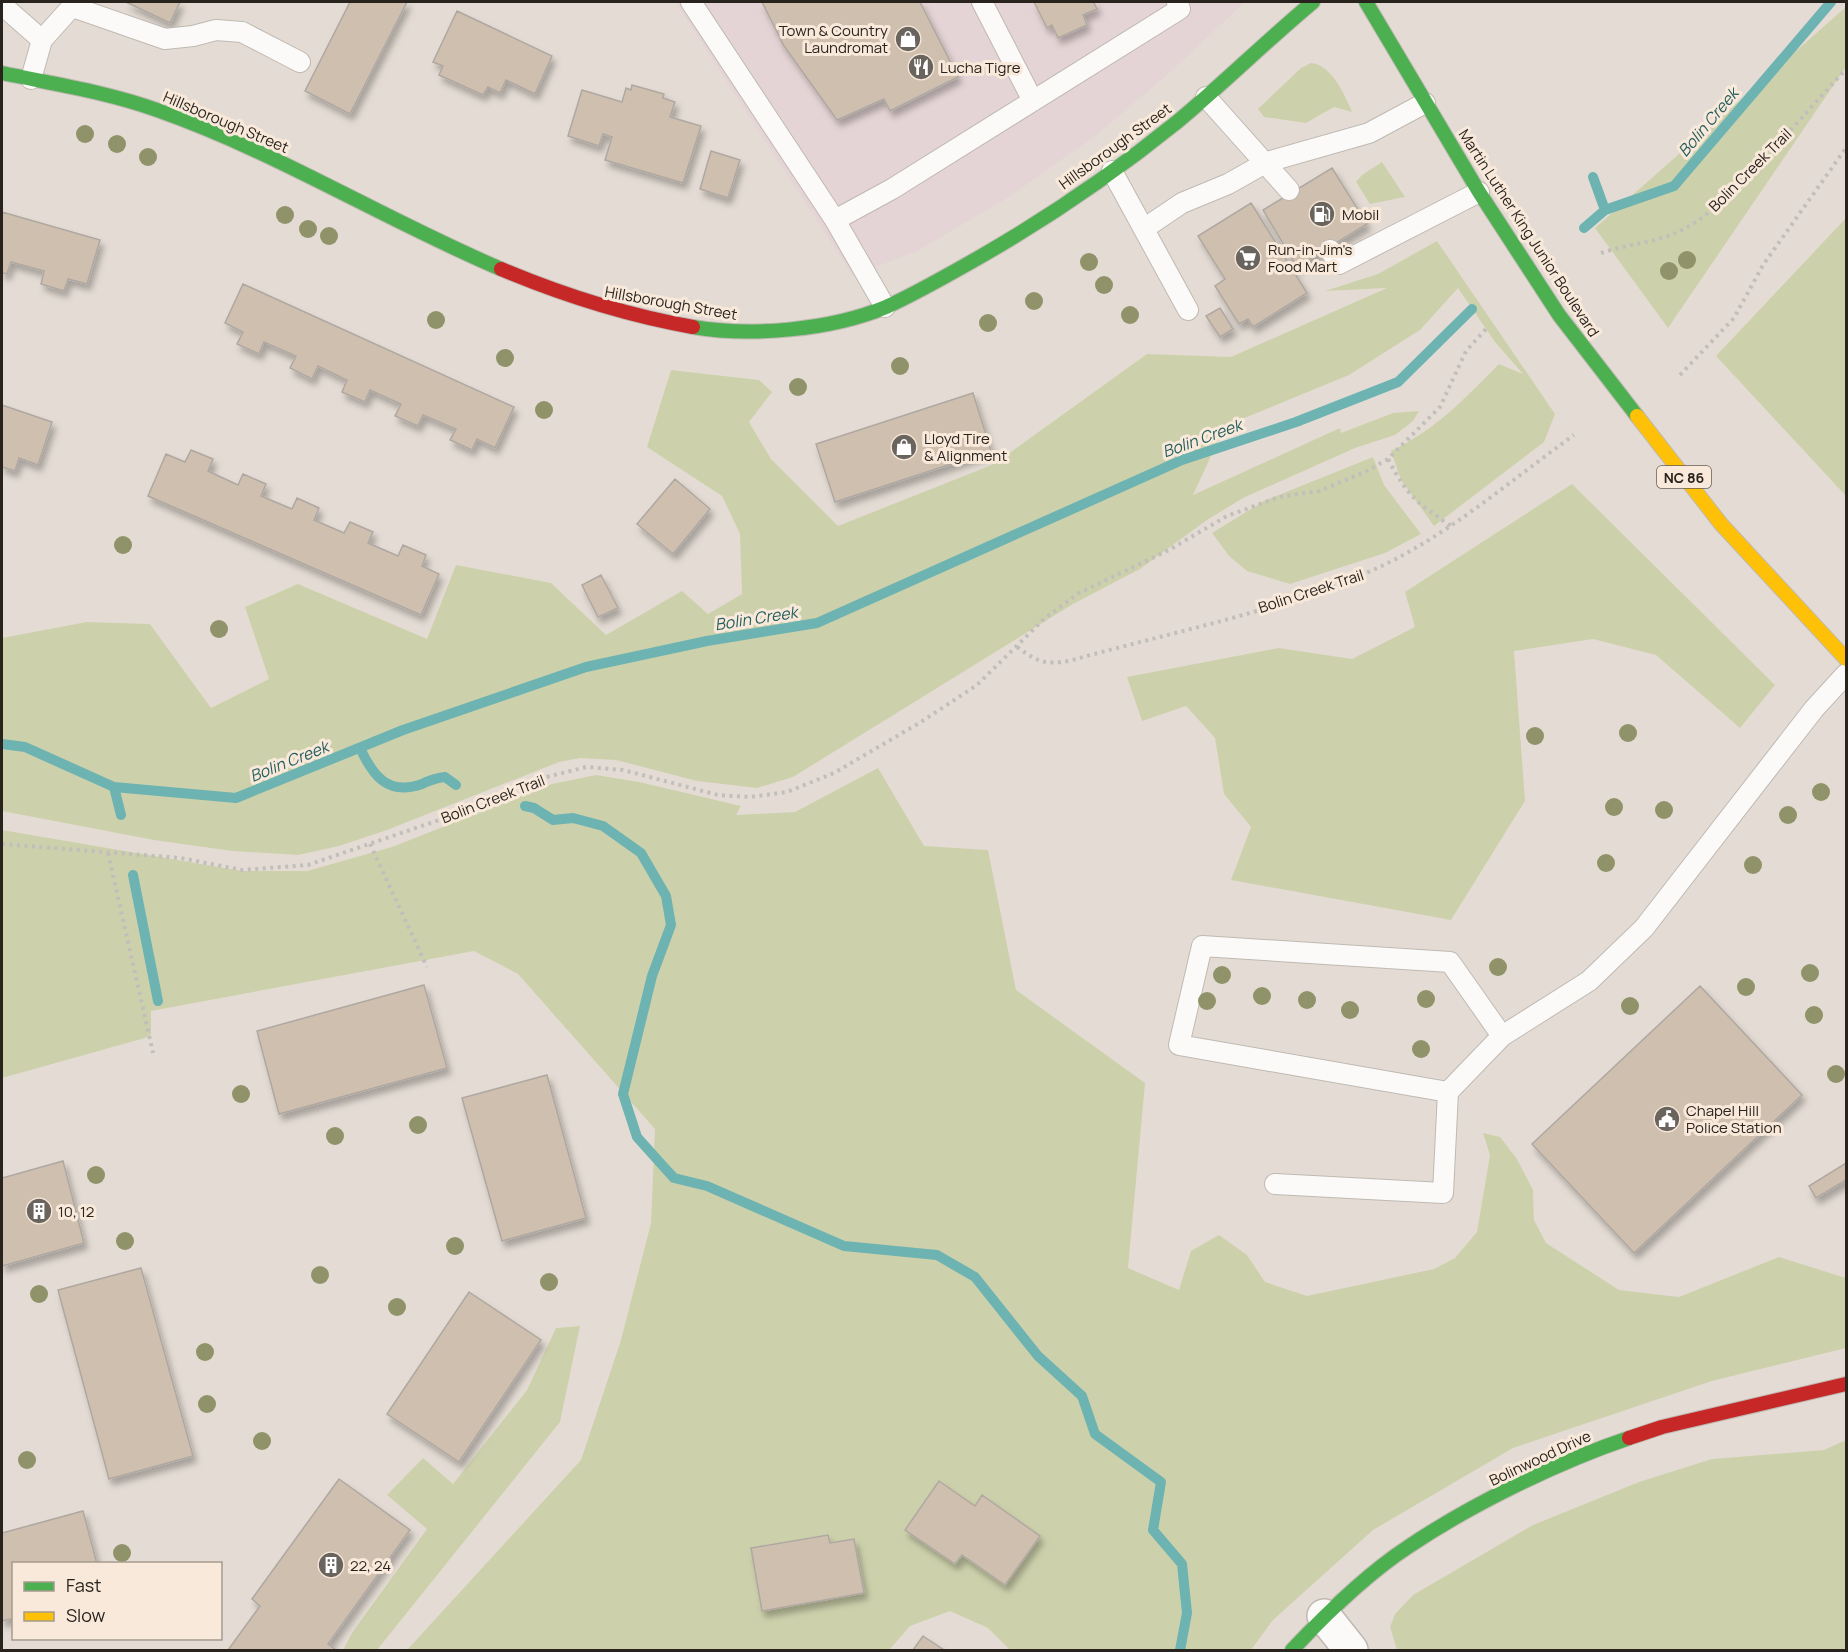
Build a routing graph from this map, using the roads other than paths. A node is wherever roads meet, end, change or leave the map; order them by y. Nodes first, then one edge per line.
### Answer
1 (691, 2) edge
2 (982, 2) edge
3 (1177, 2) edge
4 (1313, 2) edge
5 (1366, 2) edge
6 (74, 4) edge
7 (2, 5) edge
8 (42, 40) junction
9 (300, 62) dead end
10 (2, 73) edge
11 (31, 79) junction
12 (1206, 97) junction
13 (1033, 101) junction
14 (1425, 103) junction
15 (1267, 162) junction
16 (1112, 171) junction
17 (1289, 190) dead end
18 (1479, 192) junction
19 (835, 220) junction
20 (1145, 228) junction
21 (1329, 250) dead end
22 (885, 307) junction
23 (1188, 310) dead end
24 (1846, 659) edge
25 (1846, 674) edge
26 (1502, 1036) junction
27 (1448, 1092) junction
28 (1275, 1184) dead end
29 (1846, 1384) edge
30 (1324, 1616) junction
31 (1292, 1650) edge
32 (1351, 1650) edge

1 - 19 lane
2 - 13 lane
3 - 13 lane
4 - 12 street, Hillsborough Street
5 - 14 street, Martin Luther King Junior Boulevard / NC 86
6 - 8 lane
6 - 9 lane
7 - 8 lane
8 - 11 lane
10 - 11 street, Hillsborough Street
11 - 22 street, Hillsborough Street
12 - 15 lane
12 - 16 street, Hillsborough Street
13 - 19 lane
14 - 15 lane
14 - 18 street, Martin Luther King Junior Boulevard / NC 86
15 - 17 lane
15 - 20 lane
16 - 20 lane
16 - 22 street, Hillsborough Street
18 - 21 lane
18 - 24 street, Martin Luther King Junior Boulevard / NC 86
19 - 22 lane
20 - 23 lane
25 - 26 lane
26 - 27 lane
26 - 27 lane
27 - 28 lane
29 - 30 street, Bolinwood Drive
30 - 31 street, Bolinwood Drive
30 - 32 street

